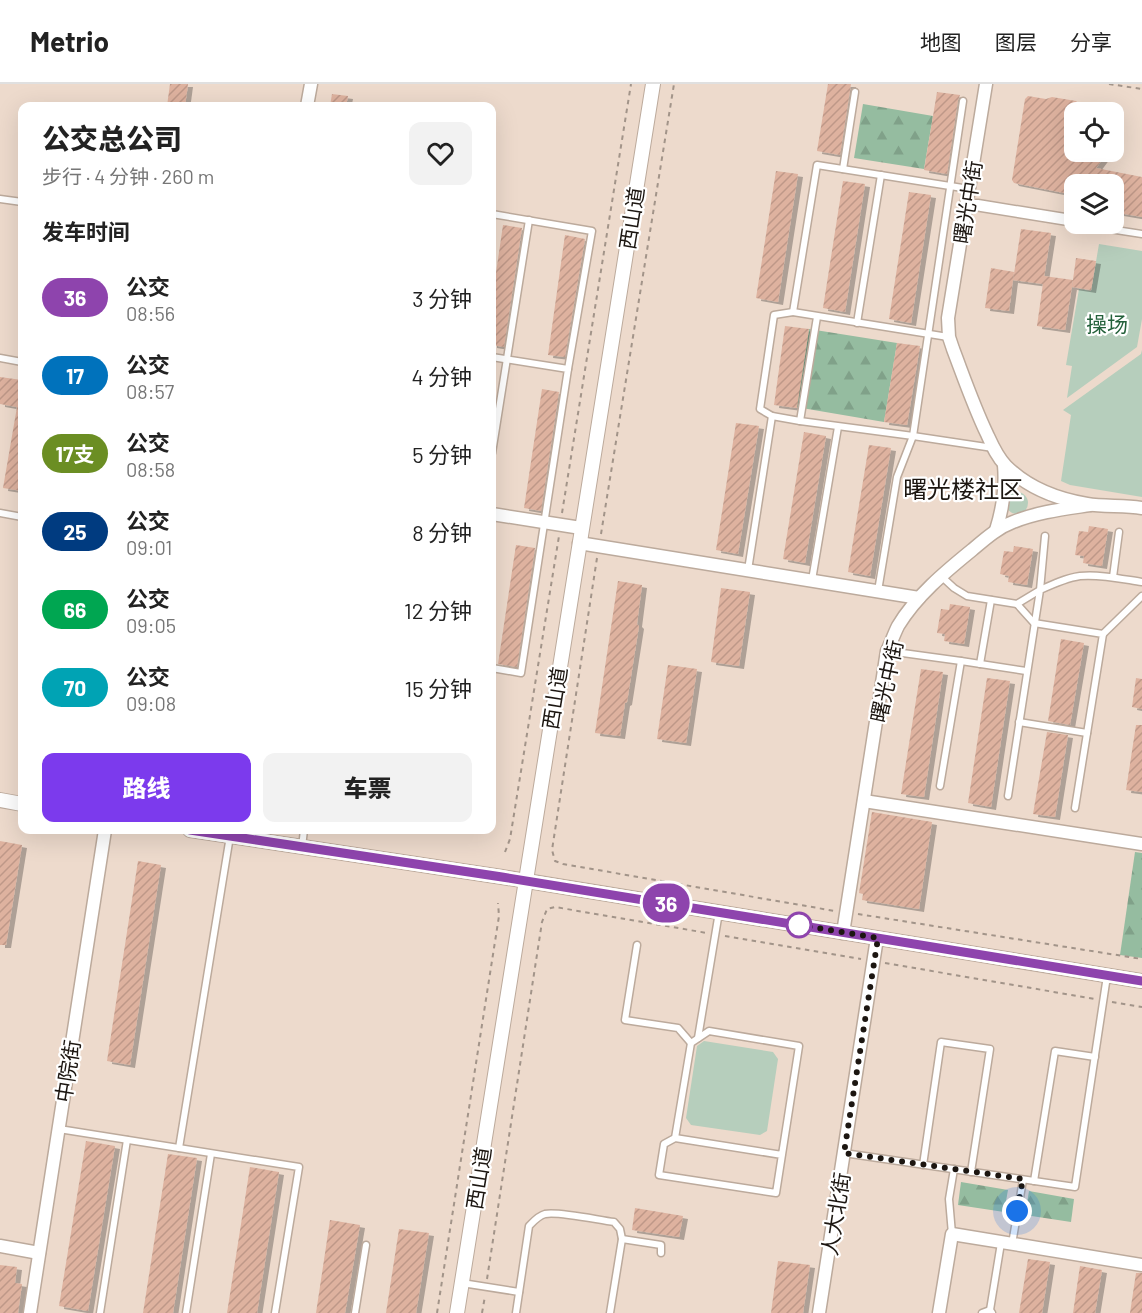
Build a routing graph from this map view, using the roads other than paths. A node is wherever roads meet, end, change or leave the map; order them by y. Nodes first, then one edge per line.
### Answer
1 (311, 84) edge
2 (653, 84) edge
3 (986, 84) edge
4 (855, 92) dead end
5 (963, 101) dead end
6 (308, 102) edge
7 (843, 169) junction
8 (880, 175) junction
9 (951, 186) junction
10 (969, 189) junction
11 (0, 199) edge
12 (18, 201) edge
13 (967, 203) junction
14 (496, 215) edge
15 (529, 220) junction
16 (1064, 220) edge
17 (1124, 228) edge
18 (1124, 229) edge
19 (1142, 232) edge
20 (793, 312) junction
21 (816, 317) junction
22 (857, 323) junction
23 (929, 334) junction
24 (949, 337) junction
25 (0, 358) edge
26 (496, 358) edge
27 (507, 359) junction
28 (18, 361) edge
29 (568, 369) junction
30 (772, 416) junction
31 (800, 421) junction
32 (838, 427) junction
33 (496, 428) edge
34 (913, 436) junction
35 (994, 448) junction
36 (1005, 465) junction
37 (1090, 505) junction
38 (1142, 508) edge
39 (0, 513) edge
40 (496, 515) edge
41 (18, 516) edge
42 (544, 522) junction
43 (581, 528) junction
44 (996, 530) junction
45 (1119, 532) dead end
46 (1045, 536) dead end
47 (579, 543) junction
48 (747, 570) junction
49 (941, 576) junction
50 (1113, 577) junction
51 (812, 580) junction
52 (1142, 582) edge
53 (1040, 590) junction
54 (878, 591) junction
55 (1142, 596) edge
56 (919, 598) junction
57 (991, 600) junction
58 (1017, 604) junction
59 (1034, 623) junction
60 (1103, 634) junction
61 (887, 651) junction
62 (961, 661) junction
63 (980, 664) junction
64 (496, 669) edge
65 (1026, 672) junction
66 (1019, 722) junction
67 (1087, 733) junction
68 (940, 786) dead end
69 (1008, 796) dead end
70 (0, 800) edge
71 (864, 801) junction
72 (18, 803) edge
73 (1075, 808) dead end
74 (104, 834) edge
75 (218, 834) edge
76 (304, 834) edge
77 (230, 836) junction
78 (1142, 844) edge
79 (302, 847) junction
80 (525, 881) junction
81 (719, 912) junction
82 (843, 933) junction
83 (878, 938) junction
84 (637, 945) dead end
85 (1107, 975) junction
86 (1142, 981) edge
87 (698, 1038) junction
88 (691, 1043) junction
89 (1095, 1057) junction
90 (58, 1129) junction
91 (675, 1138) junction
92 (127, 1140) junction
93 (179, 1148) junction
94 (844, 1153) junction
95 (211, 1154) junction
96 (782, 1155) junction
97 (923, 1165) junction
98 (954, 1169) junction
99 (971, 1172) junction
100 (1023, 1179) junction
101 (1034, 1181) junction
102 (952, 1234) junction
103 (622, 1239) junction
104 (1006, 1244) junction
105 (366, 1245) dead end
106 (0, 1246) edge
107 (39, 1253) junction
108 (661, 1253) dead end
109 (1142, 1265) edge
110 (462, 1283) junction
111 (519, 1292) junction
112 (991, 1311) edge
113 (32, 1313) edge
114 (100, 1313) edge
115 (186, 1313) edge
116 (275, 1313) edge
117 (355, 1313) edge
118 (457, 1313) edge
119 (516, 1313) edge
120 (610, 1313) edge
121 (819, 1313) edge
122 (939, 1313) edge
123 (982, 1313) edge

1 - 6 street
2 - 43 street, 西山道
3 - 10 street, 曙光中街
4 - 7 lane
5 - 9 lane
7 - 8 lane
7 - 20 lane
8 - 9 lane
8 - 22 lane
9 - 10 lane
9 - 23 lane
10 - 13 street, 曙光中街
11 - 12 lane
13 - 16 lane
13 - 24 street, 曙光中街
14 - 15 lane
15 - 27 lane
15 - 29 lane
17 - 19 lane
18 - 19 lane
20 - 21 lane
20 - 30 lane
21 - 22 lane
21 - 31 lane
22 - 23 lane
23 - 24 lane
23 - 34 lane
24 - 35 street, 曙光中街
25 - 28 lane
26 - 27 lane
27 - 29 lane
27 - 33 lane
29 - 42 lane
30 - 31 lane
30 - 48 lane
31 - 32 lane
32 - 34 lane
32 - 51 lane
34 - 35 lane
34 - 54 lane
35 - 36 street, 曙光中街
36 - 37 street, 曙光中街
36 - 44 street
37 - 38 street, 曙光中街
37 - 44 street, 曙光中街
39 - 41 lane
40 - 42 street
42 - 43 street
42 - 64 lane
43 - 47 street, 西山道
44 - 49 street, 曙光中街
45 - 50 lane
46 - 53 lane
47 - 48 street
47 - 80 street, 西山道
48 - 51 street
49 - 56 street, 曙光中街
49 - 57 lane
50 - 52 lane
50 - 53 lane
51 - 54 street
53 - 58 lane
53 - 59 lane
54 - 56 street
55 - 60 lane
56 - 61 street, 曙光中街
57 - 58 lane
57 - 63 lane
58 - 59 lane
59 - 60 lane
59 - 65 lane
60 - 67 lane
61 - 62 lane
61 - 71 street, 曙光中街
62 - 63 lane
62 - 68 lane
63 - 65 lane
65 - 66 lane
66 - 67 lane
66 - 69 lane
67 - 73 lane
70 - 72 street
71 - 78 street
71 - 82 street, 曙光中街
74 - 90 street, 中院街
75 - 77 street
76 - 79 lane
77 - 79 street
77 - 93 lane
79 - 80 street
80 - 81 street
80 - 110 street, 西山道
81 - 82 street
81 - 87 lane
82 - 83 street
83 - 85 street
83 - 94 street, 人大北街
84 - 88 lane
85 - 86 street
85 - 89 lane
87 - 88 lane
87 - 96 lane
88 - 91 lane
89 - 101 lane
89 - 101 lane
90 - 92 lane
90 - 107 street, 中院街
91 - 96 lane
91 - 96 lane
92 - 93 lane
92 - 114 lane
93 - 95 lane
94 - 97 lane
94 - 121 street, 人大北街
95 - 115 lane
95 - 116 lane
97 - 98 lane
97 - 99 lane
98 - 99 lane
98 - 102 lane
99 - 100 lane
100 - 101 lane
100 - 104 lane
102 - 104 street
102 - 122 street
103 - 108 lane
103 - 111 lane
103 - 120 lane
104 - 109 street
104 - 112 lane
105 - 117 lane
106 - 107 street
107 - 113 street, 中院街
110 - 111 lane
110 - 118 street, 西山道
111 - 119 lane
112 - 123 lane

